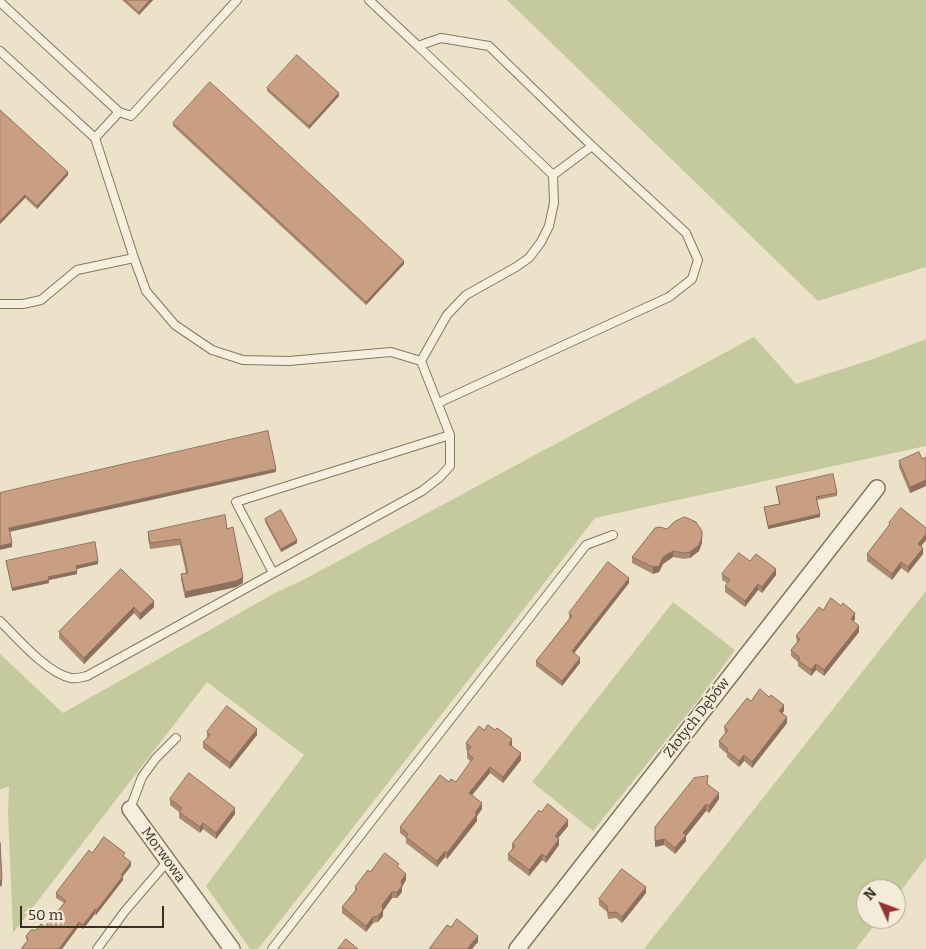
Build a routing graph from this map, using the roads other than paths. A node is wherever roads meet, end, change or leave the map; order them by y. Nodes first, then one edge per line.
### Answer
1 (237, 0) edge
2 (369, 0) edge
3 (0, 2) edge
4 (418, 46) junction
5 (0, 50) edge
6 (119, 112) junction
7 (95, 138) junction
8 (592, 146) junction
9 (553, 175) junction
10 (134, 258) junction
11 (0, 304) edge
12 (421, 361) junction
13 (438, 403) junction
14 (450, 435) junction
15 (877, 488) dead end
16 (613, 535) dead end
17 (273, 573) junction
18 (0, 621) edge
19 (176, 738) dead end
20 (130, 809) joint
21 (167, 862) junction
22 (97, 949) edge
23 (232, 949) edge
24 (272, 949) edge
25 (517, 949) edge

1 - 6 lane
2 - 4 lane
3 - 6 lane
4 - 8 lane
4 - 9 lane
5 - 7 lane
6 - 7 lane
7 - 10 lane
8 - 9 lane
8 - 13 lane
9 - 12 lane
10 - 11 lane
10 - 12 lane
12 - 13 lane
13 - 14 lane
14 - 17 lane
14 - 17 lane
15 - 25 street, Złotych Dębów
16 - 24 lane
17 - 18 lane
19 - 20 lane
20 - 21 street, Morwowa
21 - 22 lane
21 - 23 street, Morwowa

